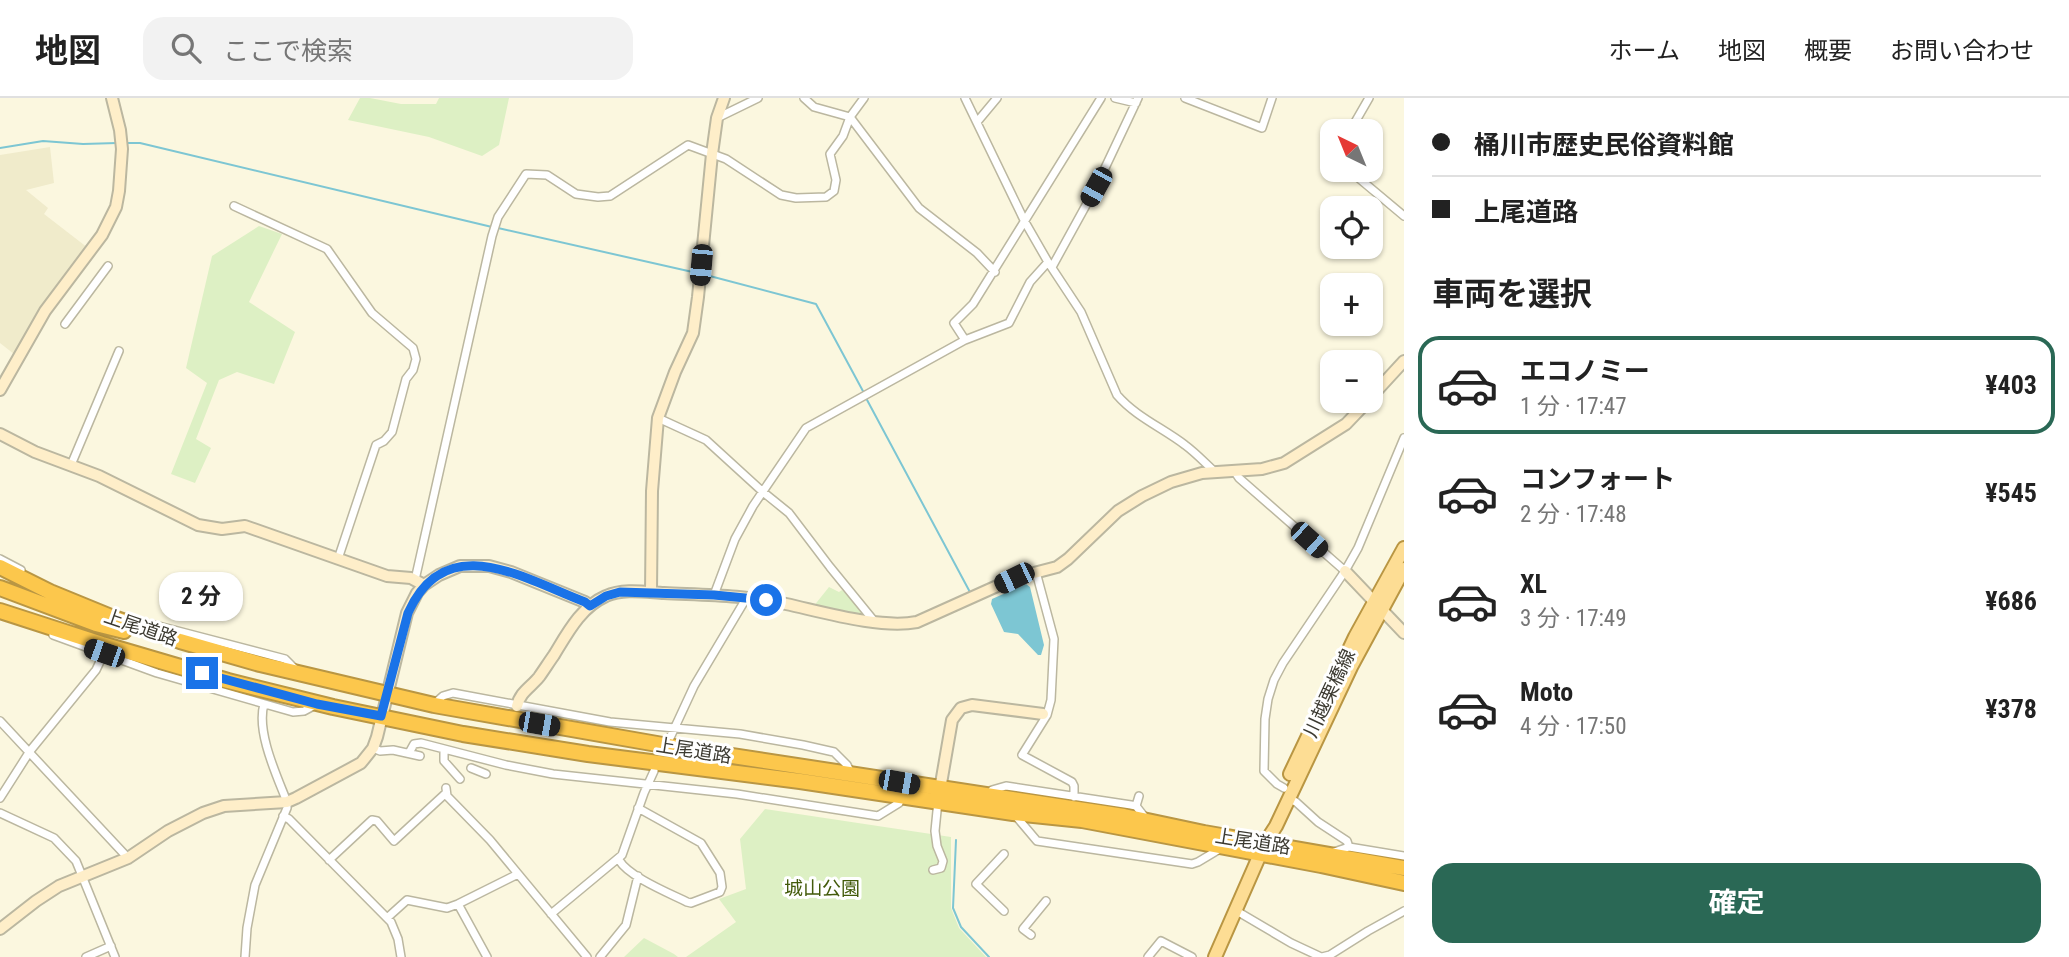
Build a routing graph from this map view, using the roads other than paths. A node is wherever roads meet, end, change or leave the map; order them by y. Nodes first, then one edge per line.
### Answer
1 (112, 98) edge
2 (724, 98) edge
3 (758, 98) edge
4 (804, 98) edge
5 (864, 98) edge
6 (965, 98) edge
7 (997, 98) edge
8 (1101, 98) edge
9 (1115, 98) edge
10 (1185, 98) edge
11 (1272, 98) edge
12 (1369, 98) edge
13 (1137, 100) edge
14 (850, 117) junction
15 (717, 118) junction
16 (1357, 119) edge
17 (977, 122) junction
18 (712, 153) junction
19 (1363, 182) edge
20 (234, 205) dead end
21 (1404, 216) edge
22 (1025, 222) junction
23 (1050, 265) junction
24 (108, 266) dead end
25 (995, 272) junction
26 (65, 324) dead end
27 (965, 340) junction
28 (119, 351) dead end
29 (1404, 361) edge
30 (1383, 384) edge
31 (0, 390) edge
32 (1357, 413) edge
33 (658, 418) junction
34 (0, 434) edge
35 (1404, 438) edge
36 (71, 465) junction
37 (1215, 472) junction
38 (1235, 472) junction
39 (762, 492) junction
40 (1404, 548) edge
41 (0, 559) edge
42 (338, 559) junction
43 (0, 567) edge
44 (1404, 569) edge
45 (1345, 571) junction
46 (1036, 572) junction
47 (420, 582) junction
48 (0, 588) edge
49 (651, 592) junction
50 (0, 595) edge
51 (714, 595) junction
52 (747, 597) junction
53 (1378, 605) junction
54 (590, 606) junction
55 (0, 611) edge
56 (0, 618) edge
57 (874, 621) junction
58 (1404, 633) edge
59 (104, 653) junction
60 (260, 664) junction
61 (297, 673) junction
62 (228, 681) junction
63 (387, 694) junction
64 (264, 704) junction
65 (317, 704) junction
66 (433, 705) junction
67 (517, 706) junction
68 (1043, 714) dead end
69 (381, 716) junction
70 (0, 721) edge
71 (673, 728) junction
72 (668, 740) dead end
73 (373, 748) junction
74 (444, 750) junction
75 (30, 751) junction
76 (409, 753) junction
77 (420, 757) dead end
78 (471, 768) dead end
79 (654, 771) dead end
80 (486, 774) dead end
81 (851, 774) junction
82 (460, 779) dead end
83 (648, 785) junction
84 (1286, 793) junction
85 (939, 795) junction
86 (902, 796) junction
87 (989, 796) junction
88 (1139, 796) dead end
89 (1074, 797) junction
90 (0, 798) edge
91 (287, 802) junction
92 (1136, 806) junction
93 (638, 808) junction
94 (0, 813) edge
95 (1013, 813) junction
96 (283, 816) junction
97 (1147, 821) junction
98 (1223, 847) junction
99 (1349, 847) junction
100 (1263, 848) junction
101 (1004, 854) dead end
102 (1327, 854) junction
103 (1404, 856) edge
104 (128, 858) junction
105 (329, 860) junction
106 (619, 860) junction
107 (1404, 869) edge
108 (933, 870) dead end
109 (517, 874) junction
110 (638, 876) junction
111 (83, 877) junction
112 (1401, 885) edge
113 (1046, 901) dead end
114 (458, 904) junction
115 (1236, 910) junction
116 (1004, 911) dead end
117 (1404, 911) edge
118 (551, 914) junction
119 (387, 918) junction
120 (0, 929) edge
121 (1031, 935) dead end
122 (111, 946) junction
123 (86, 957) edge
124 (115, 957) edge
125 (245, 957) edge
126 (401, 957) edge
127 (486, 957) edge
128 (587, 957) edge
129 (600, 957) edge
130 (1148, 957) edge
131 (1192, 957) edge
132 (1215, 957) edge
133 (1322, 957) edge

1 - 31 street
2 - 15 street
3 - 15 street
4 - 14 street
5 - 14 street
6 - 17 street
7 - 17 street
8 - 22 street
9 - 13 street
10 - 11 street
12 - 16 street
13 - 23 street
14 - 18 street
14 - 25 street
15 - 18 street
17 - 22 street
18 - 33 street
18 - 47 street
19 - 21 street
20 - 42 street
22 - 23 street
22 - 25 street
23 - 27 street
23 - 37 street
24 - 26 street
25 - 27 street
27 - 39 street
28 - 36 street
29 - 30 street
32 - 38 street
33 - 39 street
33 - 49 street
34 - 36 street
35 - 45 street
36 - 42 street
37 - 38 street
37 - 46 street
38 - 45 street
39 - 51 street
39 - 57 street
40 - 53 main road, 川越栗橋線
41 - 61 street
42 - 47 street
43 - 60 highway, 上尾道路
44 - 53 main road, 川越栗橋線
45 - 53 street
45 - 84 street
46 - 57 street
46 - 89 street
47 - 54 street
47 - 63 street
48 - 60 highway
49 - 51 street
49 - 54 street
50 - 62 highway
51 - 52 street
52 - 57 street
52 - 71 street
53 - 58 street
53 - 84 main road, 川越栗橋線
54 - 67 street
55 - 62 highway, 上尾道路
56 - 59 street
59 - 64 street
59 - 75 street
60 - 61 highway, 上尾道路
61 - 63 highway, 上尾道路
62 - 65 highway, 上尾道路
63 - 66 highway, 上尾道路
63 - 69 street
64 - 65 street
64 - 91 street
65 - 69 highway, 上尾道路
66 - 67 street
66 - 81 highway, 上尾道路
67 - 71 street
68 - 85 street
69 - 73 street
69 - 86 highway, 上尾道路
70 - 75 street
71 - 72 street
71 - 81 street
73 - 76 street
73 - 91 street
74 - 76 street
74 - 82 street
74 - 83 street
75 - 90 street
75 - 104 street
76 - 77 street
78 - 80 street
79 - 83 street
81 - 85 highway, 上尾道路
83 - 86 street
83 - 93 street
84 - 99 street
84 - 100 main road, 川越栗橋線
85 - 86 highway, 上尾道路
85 - 87 highway, 上尾道路
85 - 95 highway, 上尾道路
85 - 108 street
87 - 89 street
87 - 97 highway, 上尾道路
88 - 92 street
89 - 92 street
91 - 96 street
91 - 104 street
92 - 97 street
93 - 106 street
93 - 110 street
94 - 111 street
95 - 98 highway, 上尾道路
95 - 98 street
96 - 105 street
96 - 125 street
97 - 100 highway, 上尾道路
98 - 100 highway, 上尾道路
99 - 102 street
99 - 103 street
100 - 102 highway, 上尾道路
100 - 112 highway, 上尾道路
100 - 115 main road, 川越栗橋線
101 - 116 street
102 - 107 highway, 上尾道路
104 - 111 street
105 - 109 street
105 - 119 street
106 - 110 street
106 - 118 street
109 - 114 street
109 - 118 street
110 - 129 street
111 - 120 street
111 - 122 street
113 - 121 street
114 - 119 street
114 - 127 street
115 - 132 main road, 川越栗橋線
115 - 133 street
117 - 133 street
118 - 128 street
119 - 126 street
122 - 123 street
122 - 124 street
130 - 131 street

